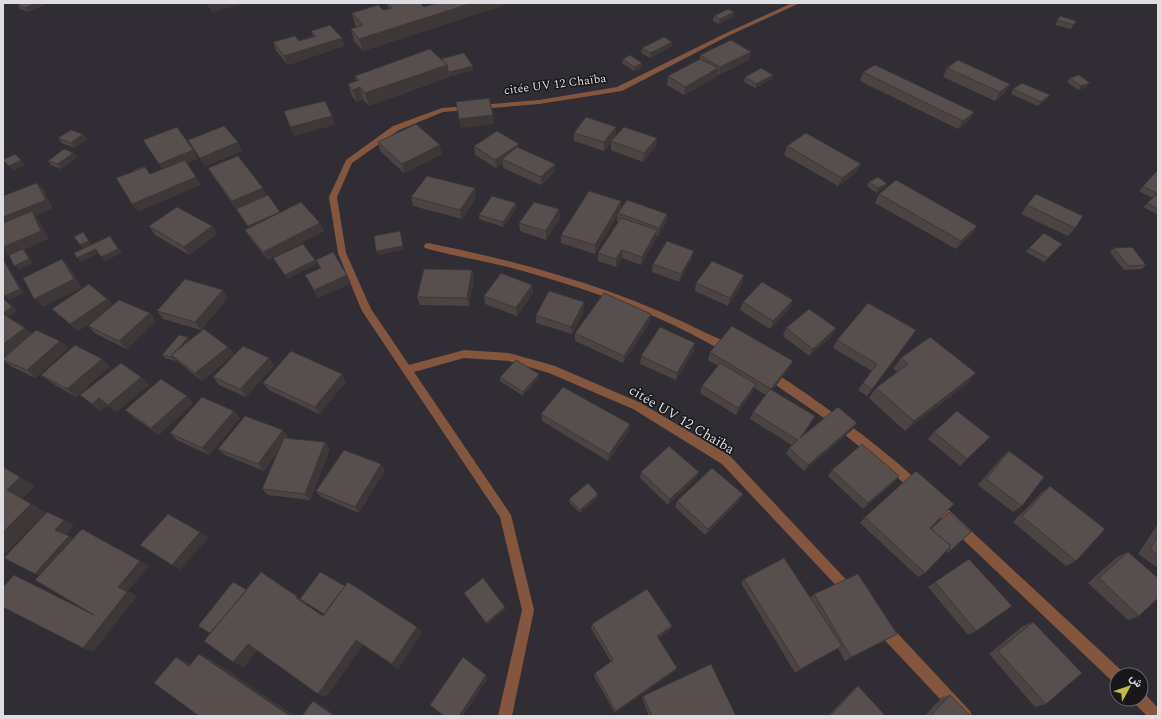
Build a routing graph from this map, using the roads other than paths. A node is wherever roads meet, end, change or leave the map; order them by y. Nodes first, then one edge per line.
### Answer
1 (797, 3) edge
2 (428, 246) dead end
3 (736, 354) edge
4 (406, 370) junction
5 (761, 370) edge
6 (856, 598) edge
7 (877, 620) edge
8 (1109, 668) edge
9 (1148, 707) edge
10 (505, 716) edge
11 (965, 716) edge
12 (1156, 716) edge

1 - 4 street, citée UV 12 Chaïba
2 - 3 street
4 - 6 street, citée UV 12 Chaïba
4 - 10 street, citée UV 12 Chaïba
5 - 8 street
7 - 11 street
9 - 12 street

